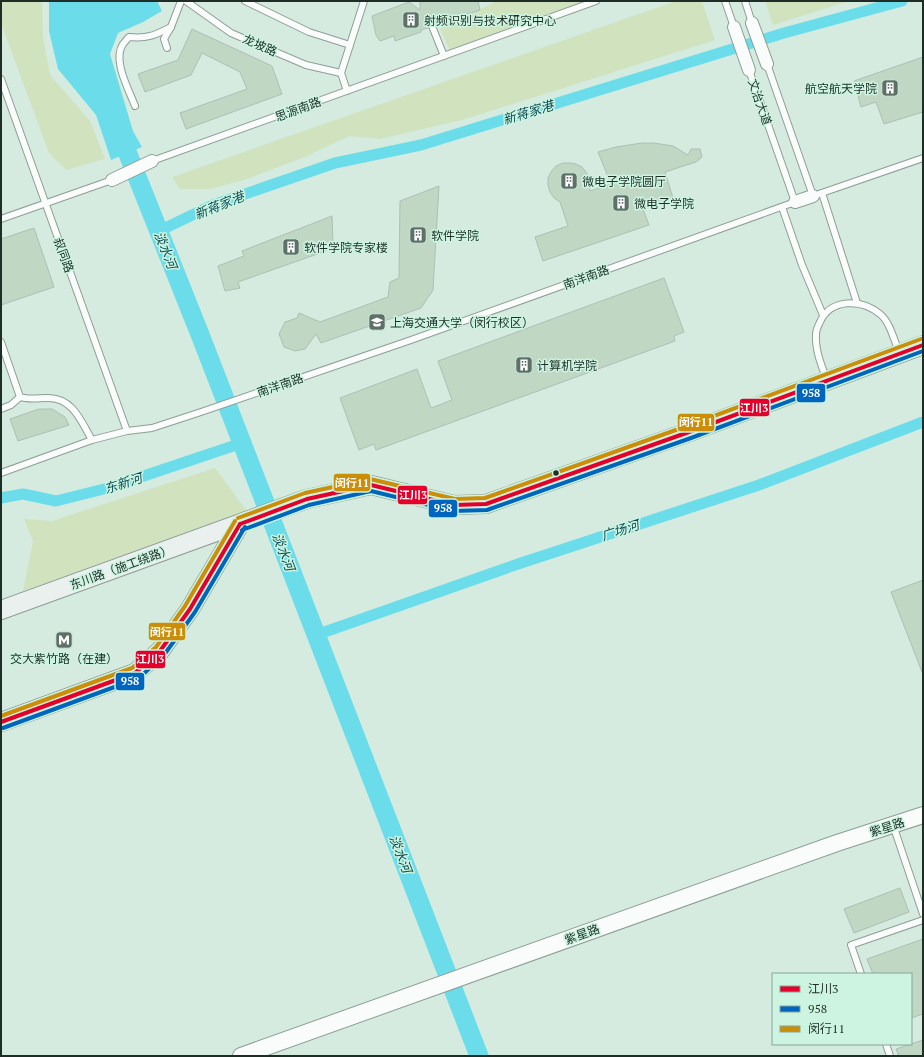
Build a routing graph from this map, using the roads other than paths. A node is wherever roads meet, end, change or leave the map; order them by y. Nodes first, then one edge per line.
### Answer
1 (181, 1) edge
2 (186, 1) edge
3 (245, 1) edge
4 (364, 1) edge
5 (596, 1) edge
6 (725, 1) edge
7 (745, 1) edge
8 (752, 23) joint
9 (432, 26) dead end
10 (171, 27) junction
11 (734, 27) joint
12 (350, 45) junction
13 (167, 48) dead end
14 (444, 56) junction
15 (767, 64) joint
16 (749, 70) joint
17 (341, 73) junction
18 (1, 78) edge
19 (347, 91) junction
20 (135, 106) dead end
21 (923, 158) edge
22 (152, 161) joint
23 (112, 180) joint
24 (817, 194) junction
25 (795, 202) junction
26 (46, 204) junction
27 (782, 207) junction
28 (1, 219) edge
29 (857, 304) junction
30 (823, 315) junction
31 (1, 342) edge
32 (923, 345) edge
33 (899, 354) junction
34 (827, 380) junction
35 (20, 397) junction
36 (1, 409) edge
37 (127, 431) junction
38 (92, 440) junction
39 (1, 473) edge
40 (240, 524) junction
41 (1, 610) edge
42 (1, 722) edge
43 (923, 815) edge
44 (893, 825) junction
45 (923, 914) edge
46 (923, 920) edge
47 (861, 973) edge
48 (886, 1045) edge
49 (241, 1056) edge
50 (890, 1056) edge

1 - 10 lane
2 - 17 lane, 龙坡路
3 - 12 lane
4 - 12 lane
5 - 14 lane, 思源南路
6 - 11 lane, 文治大道
7 - 8 lane, 文治大道
8 - 15 street, 文治大道
9 - 14 lane
10 - 13 lane
10 - 20 lane
11 - 16 street, 文治大道
12 - 17 lane
14 - 19 lane, 思源南路
15 - 24 lane, 文治大道
16 - 25 lane, 文治大道
17 - 19 lane
18 - 26 lane, 叔同路
19 - 22 lane, 思源南路
21 - 24 lane, 南洋南路
22 - 23 street, 思源南路
23 - 26 lane, 思源南路
24 - 25 street, 南洋南路
24 - 29 lane, 文治大道
25 - 27 lane, 南洋南路
26 - 28 lane, 思源南路
26 - 37 lane, 叔同路
27 - 30 lane
27 - 37 lane, 南洋南路
29 - 30 lane
29 - 33 lane
30 - 34 lane
31 - 35 lane
32 - 33 main road
33 - 34 main road
34 - 40 main road, 东川路（施工绕路）
35 - 36 lane
35 - 38 lane
37 - 38 lane
38 - 39 lane
40 - 41 main road, 东川路（施工绕路）
40 - 42 main road
43 - 44 street, 紫星路
44 - 45 lane
44 - 49 street, 紫星路
46 - 47 lane
48 - 50 lane

